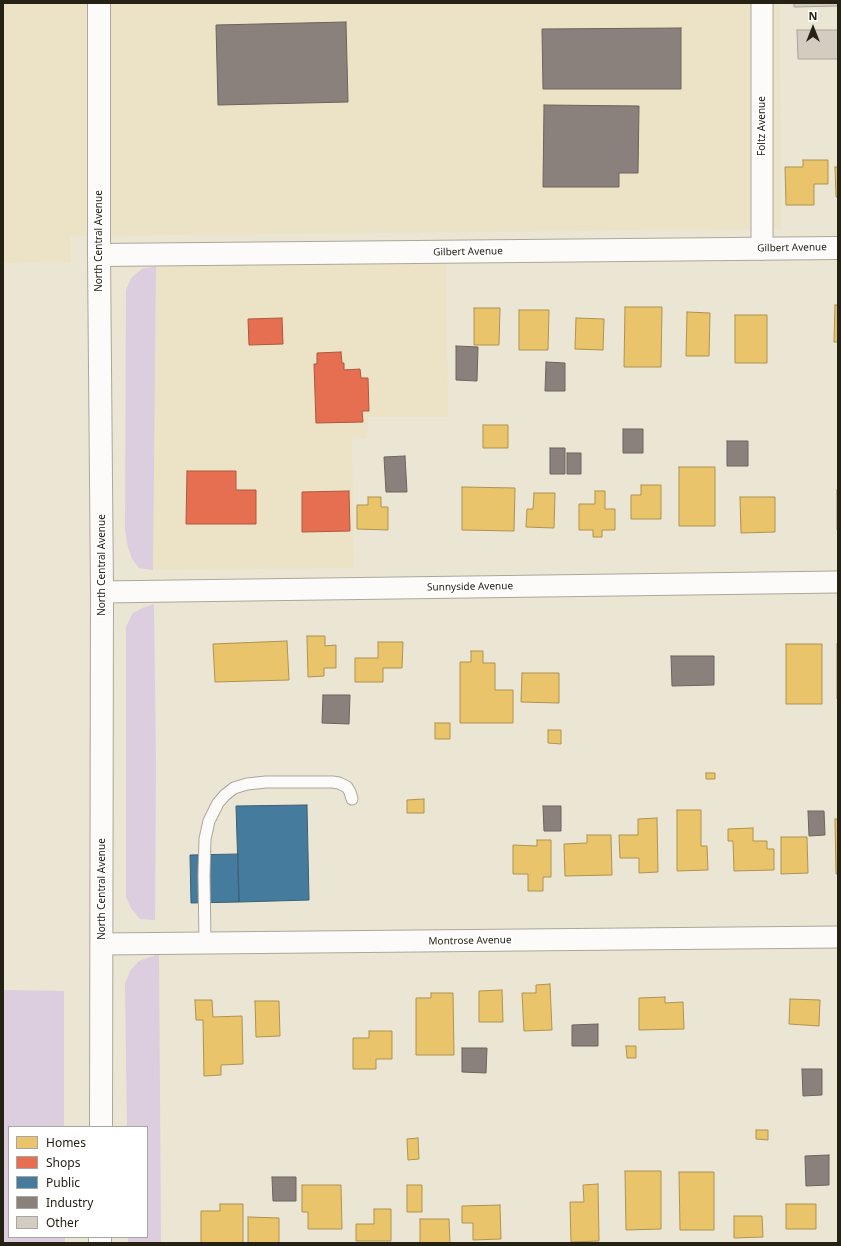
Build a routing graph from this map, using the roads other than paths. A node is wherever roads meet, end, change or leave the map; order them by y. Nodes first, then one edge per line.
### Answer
1 (99, 3) edge
2 (762, 3) edge
3 (838, 248) edge
4 (762, 249) junction
5 (99, 255) junction
6 (838, 582) edge
7 (102, 592) junction
8 (352, 799) dead end
9 (838, 937) edge
10 (205, 943) junction
11 (102, 944) junction
12 (101, 1126) edge

1 - 5 main road, North Central Avenue
2 - 4 street, Foltz Avenue
3 - 4 main road, Gilbert Avenue
4 - 5 main road, Gilbert Avenue
5 - 7 main road, North Central Avenue
6 - 7 street, Sunnyside Avenue
7 - 11 main road, North Central Avenue
8 - 10 lane
9 - 10 street, Montrose Avenue
10 - 11 street, Montrose Avenue
11 - 12 main road, North Central Avenue

